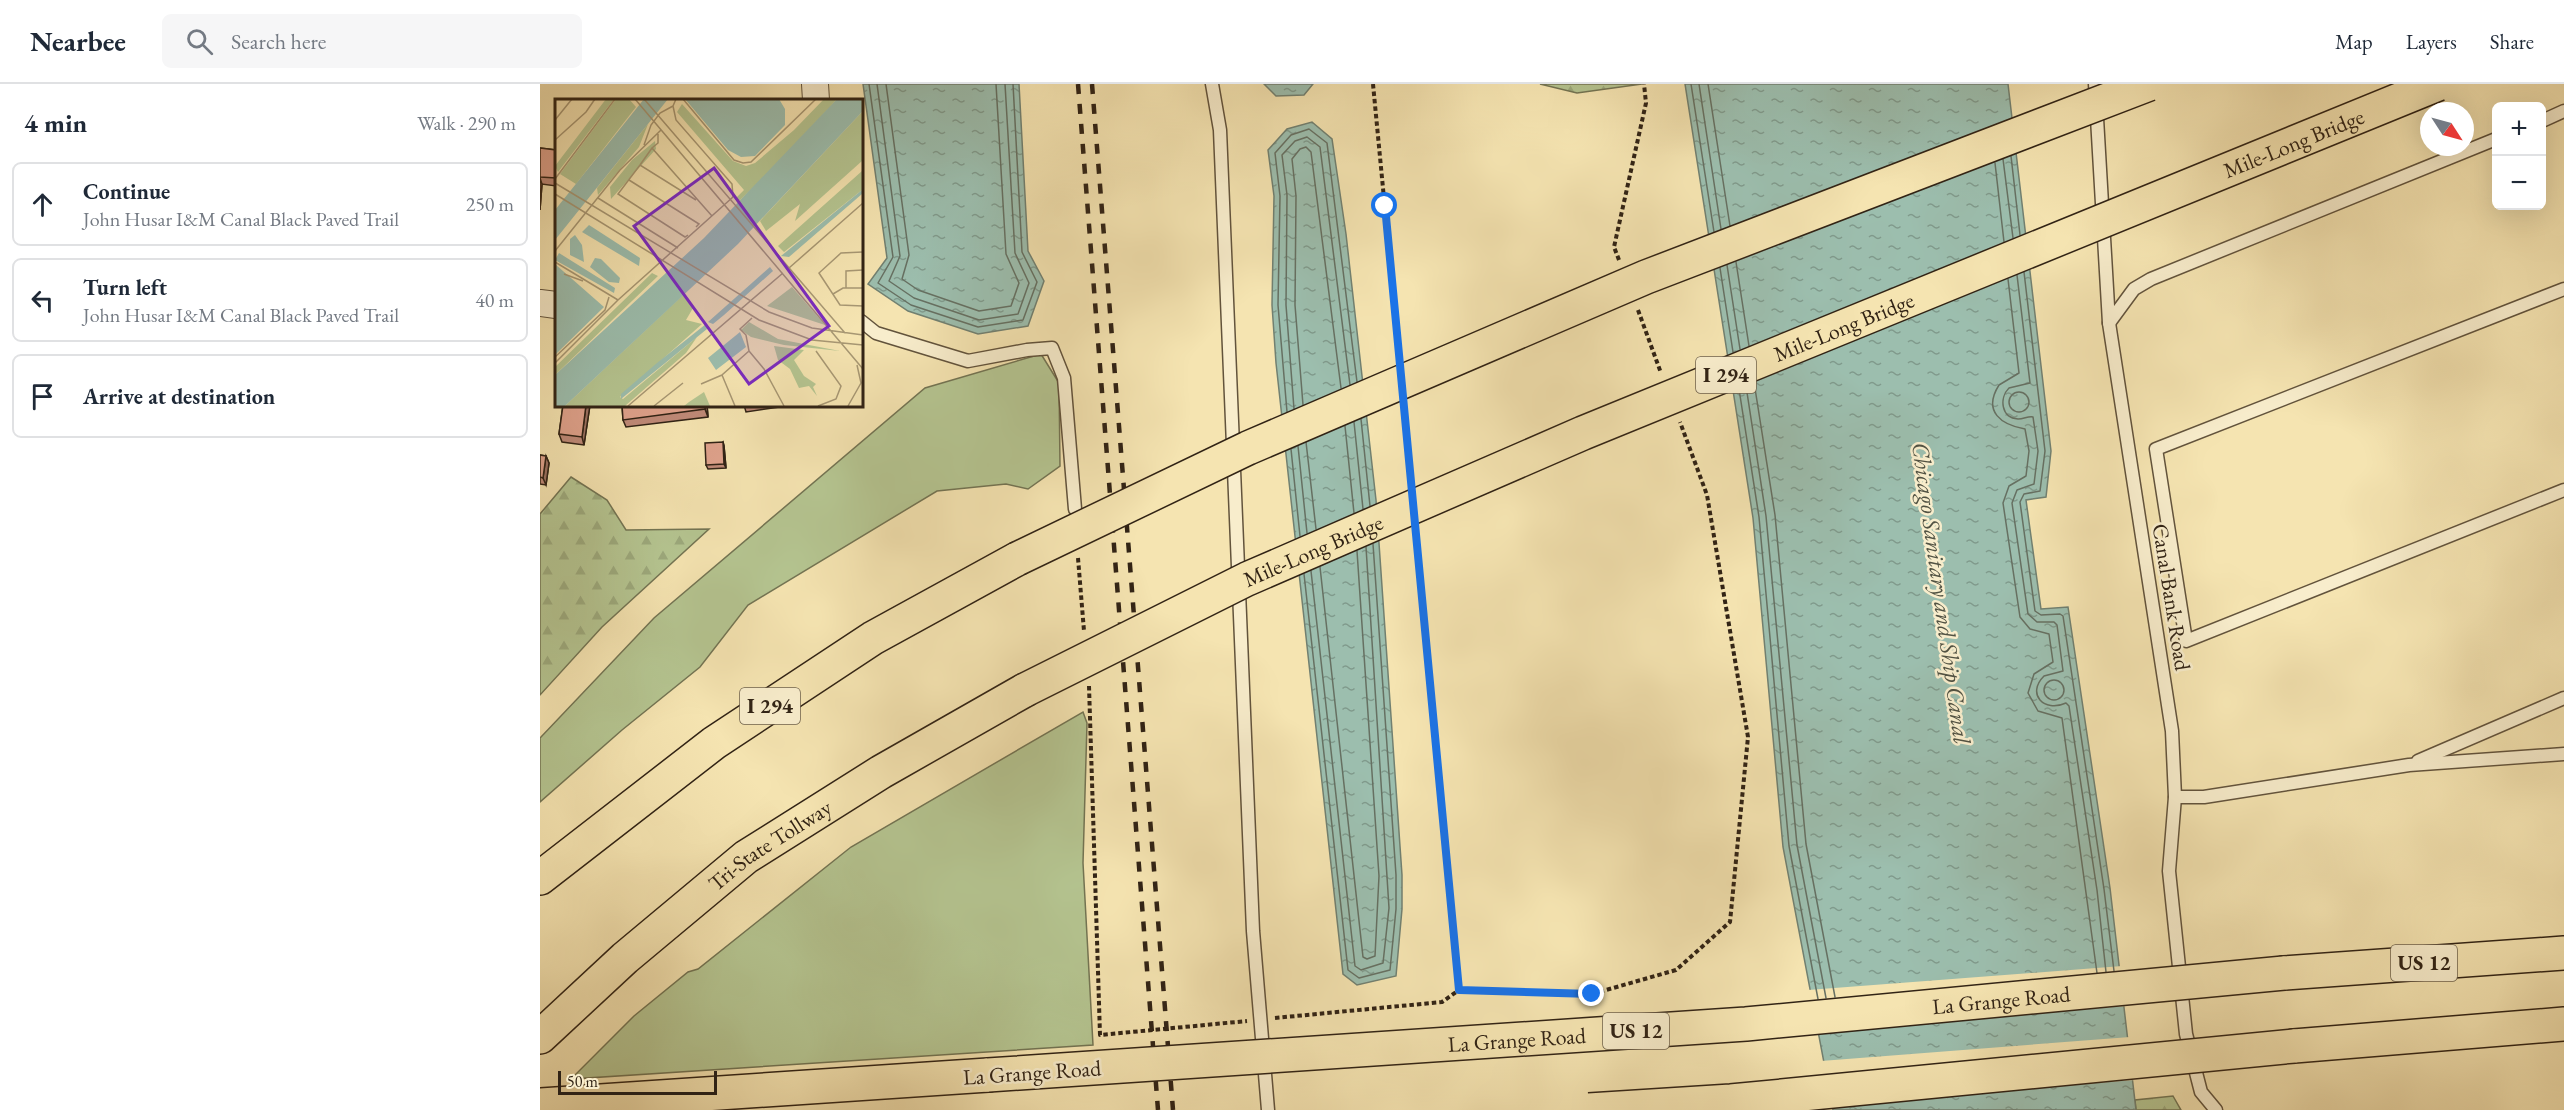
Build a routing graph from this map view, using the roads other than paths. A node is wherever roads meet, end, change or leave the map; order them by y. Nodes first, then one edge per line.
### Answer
1 (815, 84) edge
2 (1212, 84) edge
3 (2096, 84) edge
4 (2149, 84) edge
5 (2438, 84) edge
6 (816, 99) edge
7 (2564, 111) edge
8 (2546, 119) edge
9 (2492, 141) edge
10 (2564, 289) edge
11 (540, 303) edge
12 (555, 305) edge
13 (862, 322) edge
14 (2109, 323) junction
15 (2564, 490) edge
16 (1075, 509) dead end
17 (1025, 690) joint
18 (2564, 698) edge
19 (2564, 754) edge
20 (2409, 765) junction
21 (2175, 797) junction
22 (540, 878) edge
23 (2564, 952) edge
24 (2564, 1024) edge
25 (540, 1037) edge
26 (540, 1105) edge
27 (1268, 1110) edge
28 (1589, 1110) edge
29 (2216, 1110) edge

1 - 6 street
2 - 27 lane
3 - 14 lane, Canal Bank Road
4 - 22 highway, I 294, bridge
5 - 17 highway, Mile-Long Bridge / I 294, bridge
7 - 8 lane
9 - 14 lane
10 - 15 lane
11 - 12 street
13 - 16 lane
14 - 21 lane, Canal Bank Road
17 - 25 highway, Tri-State Tollway / I 294
18 - 20 lane
19 - 20 lane
20 - 21 lane
21 - 29 lane, Canal Bank Road
23 - 26 highway, La Grange Road / US 12, bridge
24 - 28 highway, bridge

